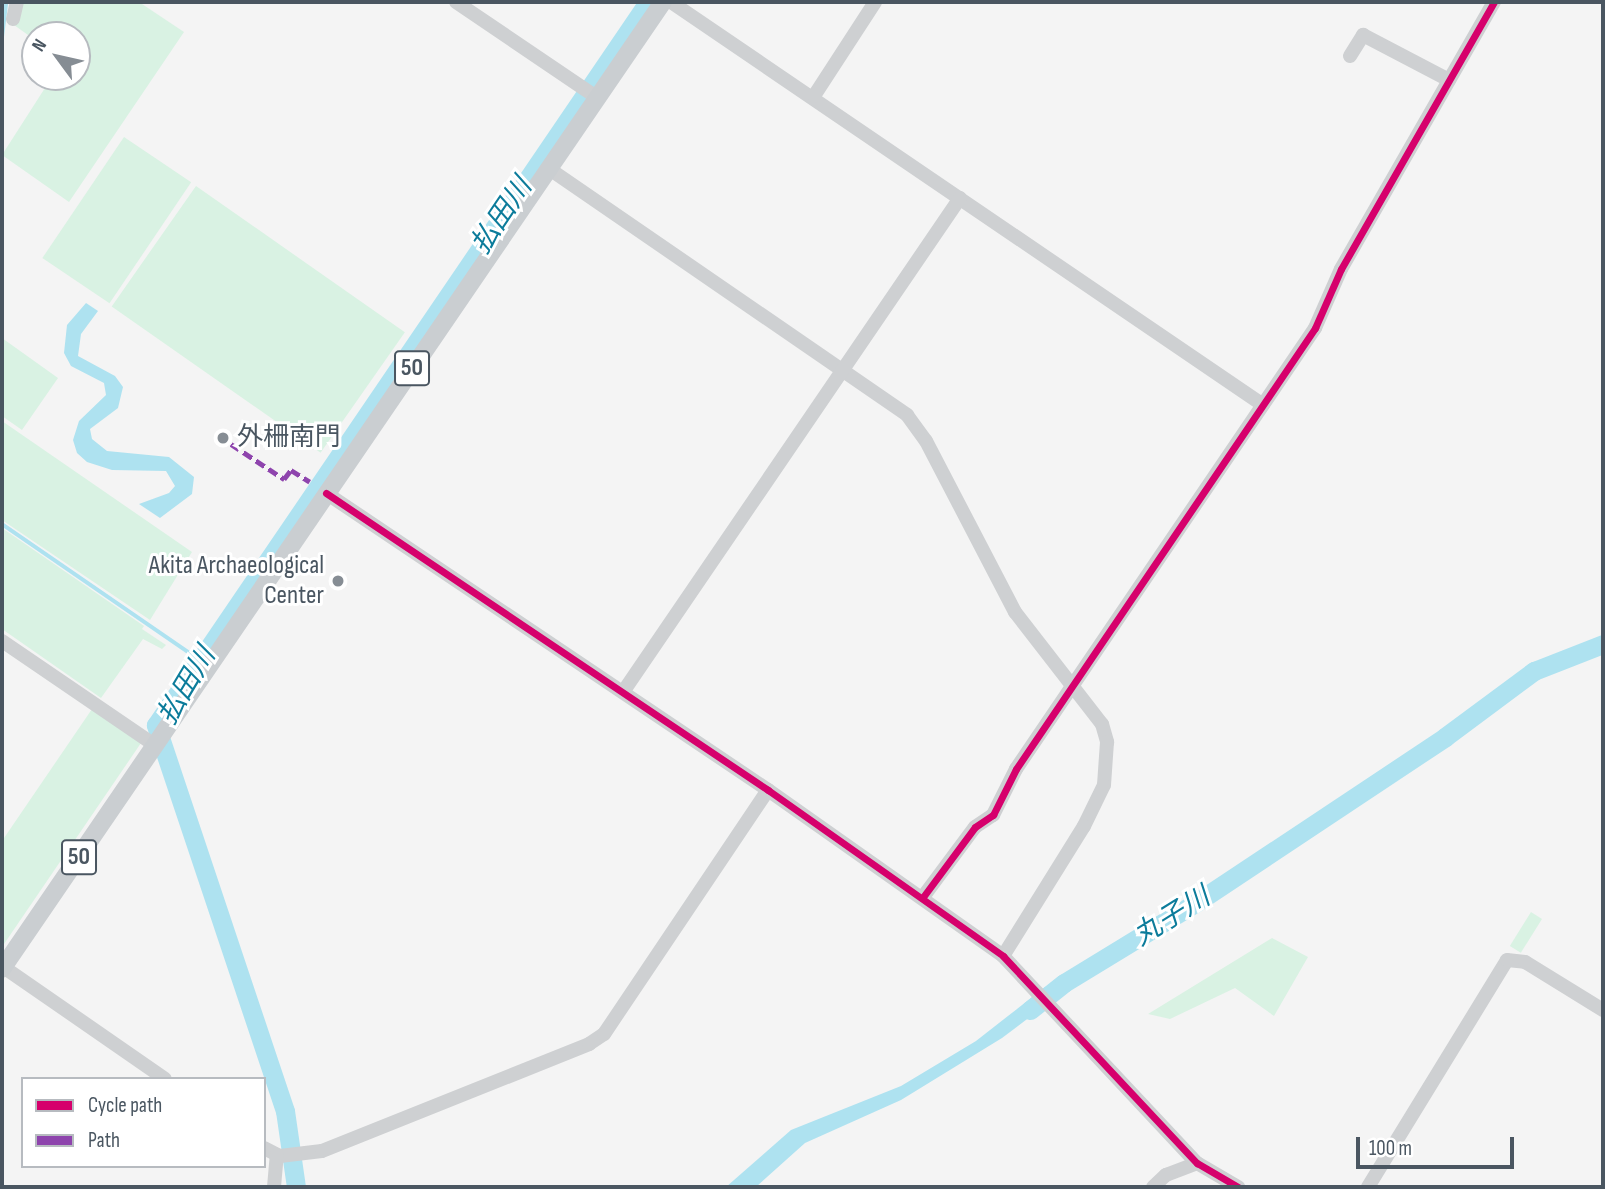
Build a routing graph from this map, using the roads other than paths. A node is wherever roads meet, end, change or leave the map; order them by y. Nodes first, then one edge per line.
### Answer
1 (18, 2) edge
2 (456, 2) edge
3 (663, 2) edge
4 (671, 2) edge
5 (875, 2) edge
6 (1494, 2) edge
7 (13, 19) dead end
8 (1350, 55) dead end
9 (1449, 80) junction
10 (814, 96) junction
11 (598, 98) junction
12 (548, 168) junction
13 (960, 198) junction
14 (842, 368) junction
15 (1263, 405) junction
16 (326, 493) junction
17 (2, 642) edge
18 (1073, 684) junction
19 (623, 692) junction
20 (158, 742) junction
21 (768, 790) junction
22 (923, 897) junction
23 (1005, 959) junction
24 (2, 967) edge
25 (1603, 1010) edge
26 (162, 1077) edge
27 (274, 1153) edge
28 (1197, 1163) junction
29 (274, 1187) edge
30 (1153, 1187) edge
31 (1238, 1187) edge
32 (1368, 1187) edge

1 - 7 street
2 - 11 street
3 - 11 main road, 50
4 - 10 street
5 - 10 street
6 - 9 street
8 - 9 street
9 - 15 street
10 - 13 street
11 - 12 main road, 50
12 - 14 street
12 - 16 main road, 50
13 - 14 street
13 - 15 street
14 - 18 street
14 - 19 street
15 - 18 street
16 - 19 street
16 - 20 main road, 50
17 - 20 street
18 - 22 street
18 - 23 street
19 - 21 street
20 - 24 main road, 50
21 - 22 street
21 - 27 street
22 - 23 street
23 - 28 street
24 - 26 street
25 - 32 street
27 - 29 street
28 - 30 street
28 - 31 street

